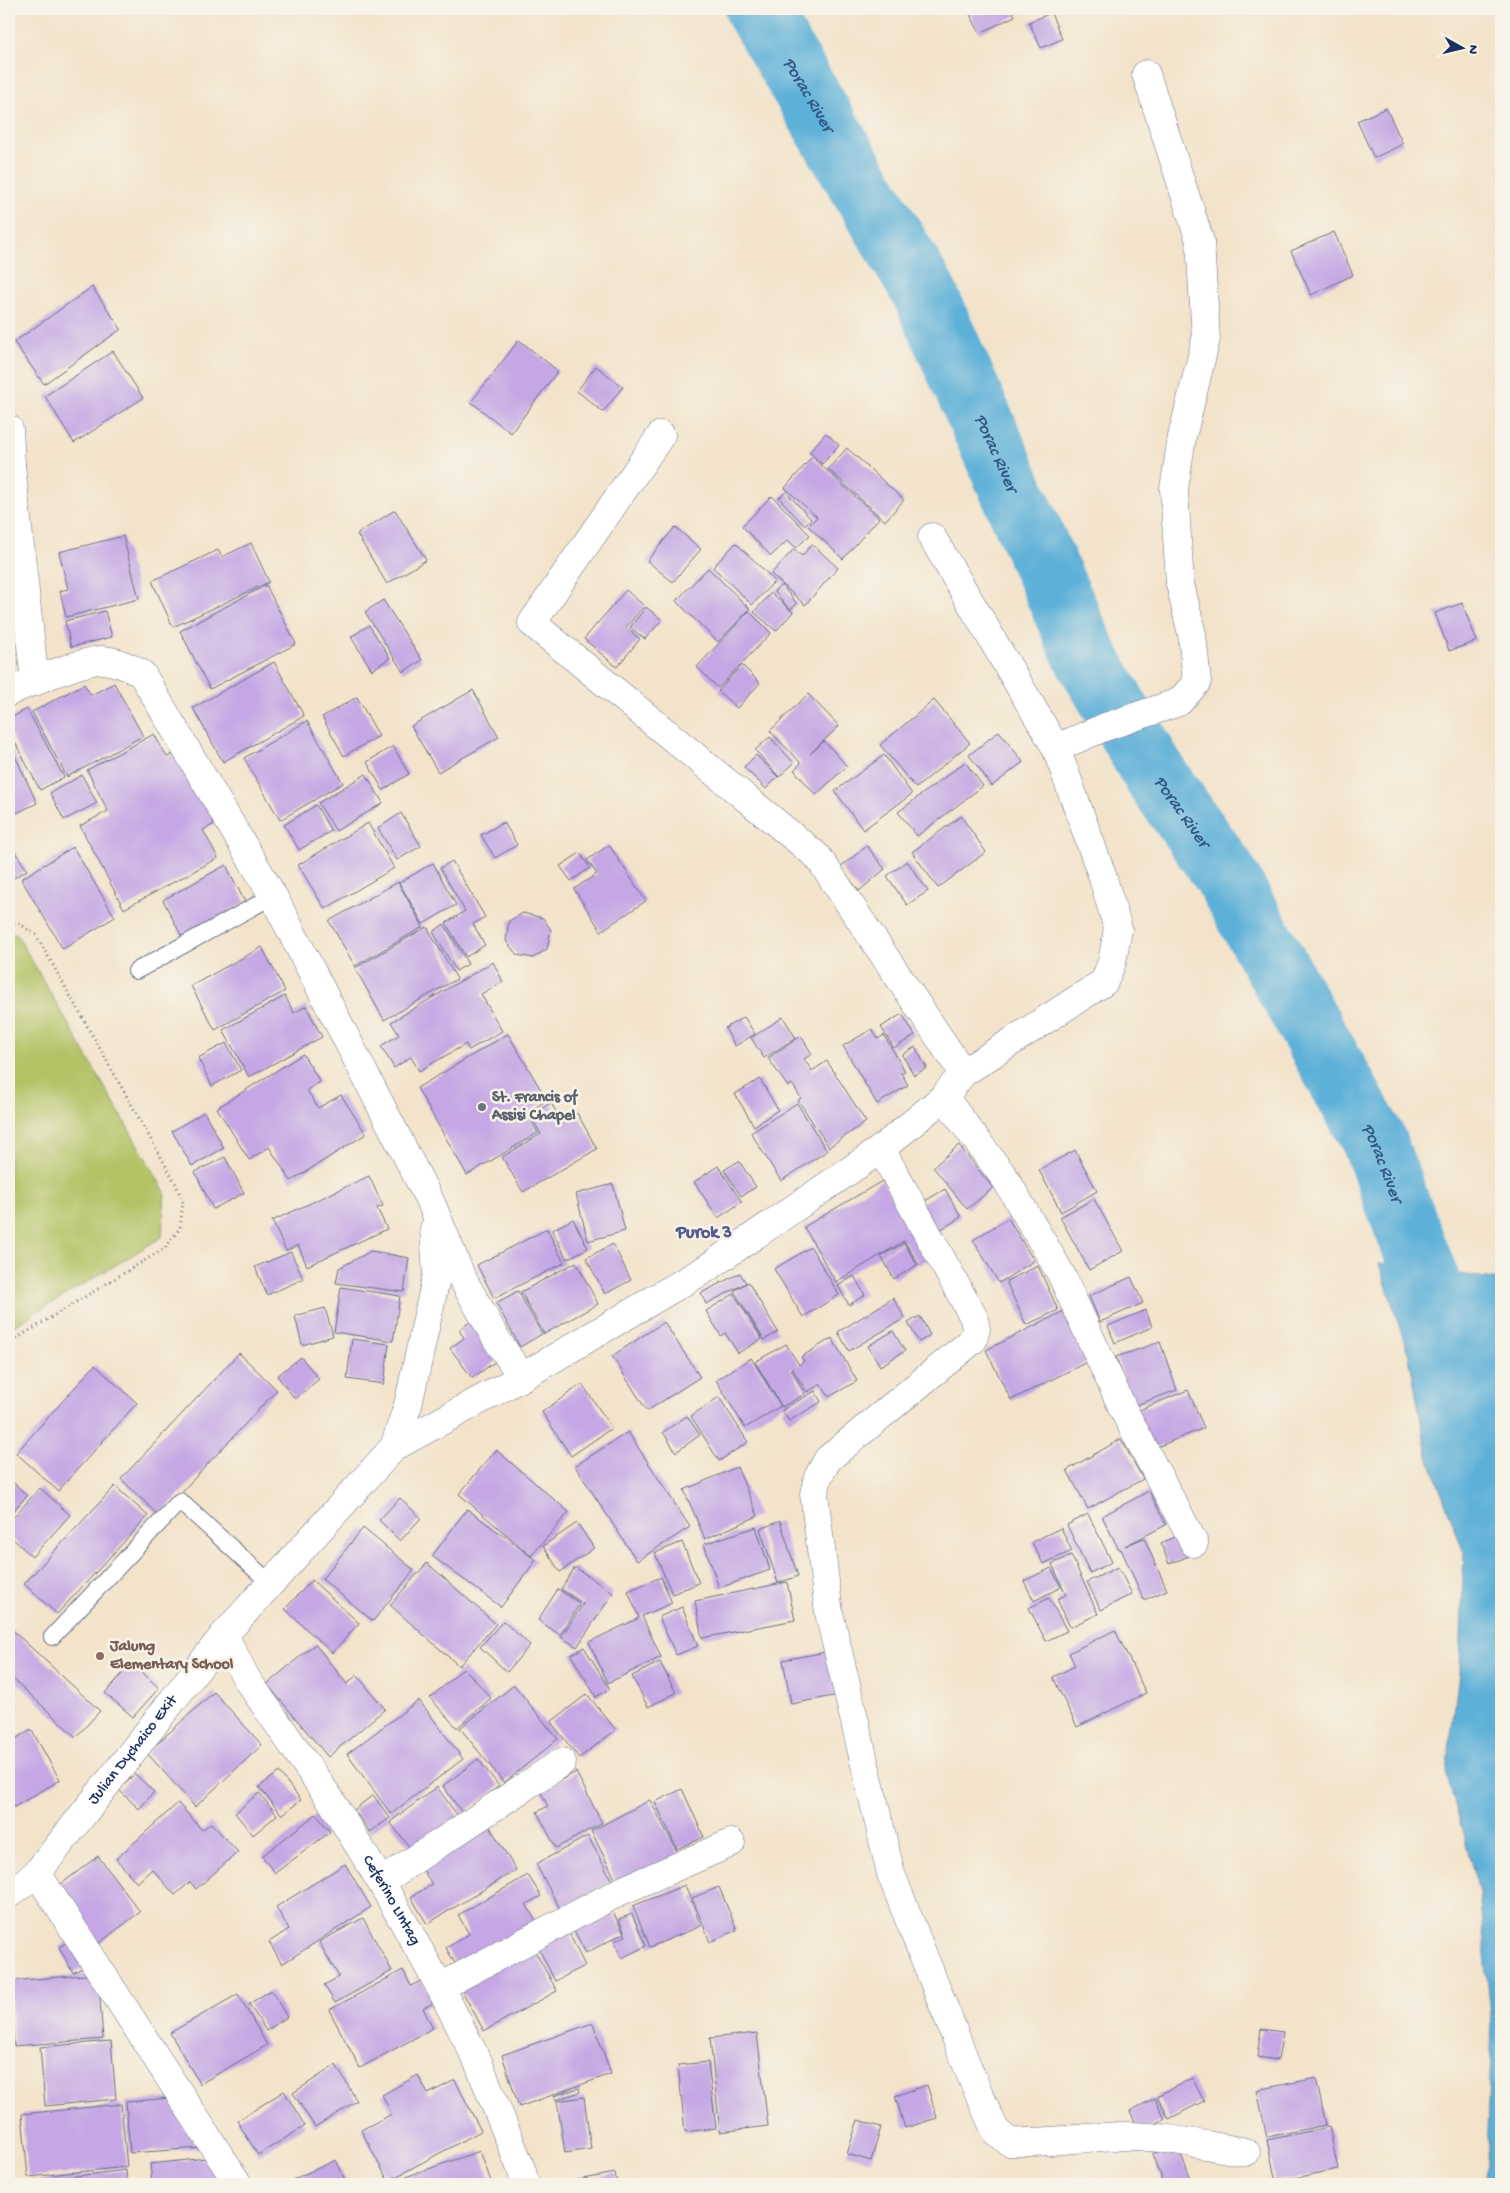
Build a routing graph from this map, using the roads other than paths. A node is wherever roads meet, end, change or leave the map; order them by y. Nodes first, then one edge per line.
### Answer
1 (1146, 74) dead end
2 (9, 429) edge
3 (662, 435) dead end
4 (10, 465) edge
5 (932, 537) dead end
6 (35, 682) junction
7 (9, 692) edge
8 (1056, 748) junction
9 (272, 896) junction
10 (136, 971) dead end
11 (963, 1073) junction
12 (944, 1097) junction
13 (880, 1148) junction
14 (432, 1205) junction
15 (522, 1377) junction
16 (394, 1446) junction
17 (1194, 1543) dead end
18 (270, 1584) junction
19 (224, 1635) junction
20 (52, 1637) dead end
21 (562, 1762) dead end
22 (731, 1843) dead end
23 (38, 1872) junction
24 (381, 1882) junction
25 (9, 1894) edge
26 (440, 1987) junction
27 (1246, 2152) dead end
28 (238, 2184) edge
29 (524, 2184) edge

1 - 8 street
2 - 4 street
3 - 11 street
4 - 6 street
5 - 8 street
6 - 7 street
6 - 9 street
8 - 11 street
9 - 10 lane
9 - 14 street
11 - 12 street
12 - 13 street
12 - 17 street
13 - 15 street
13 - 27 street
14 - 15 street
14 - 16 street
15 - 16 street
16 - 18 street, Julian Dychaico Exit
18 - 19 street, Julian Dychaico Exit
18 - 20 lane
19 - 23 street, Julian Dychaico Exit
19 - 24 street, Ceferino LIntag
21 - 24 street
22 - 26 street
23 - 25 street, Julian Dychaico Exit
23 - 28 street
24 - 26 street, Ceferino LIntag
26 - 29 street, Ceferino LIntag

